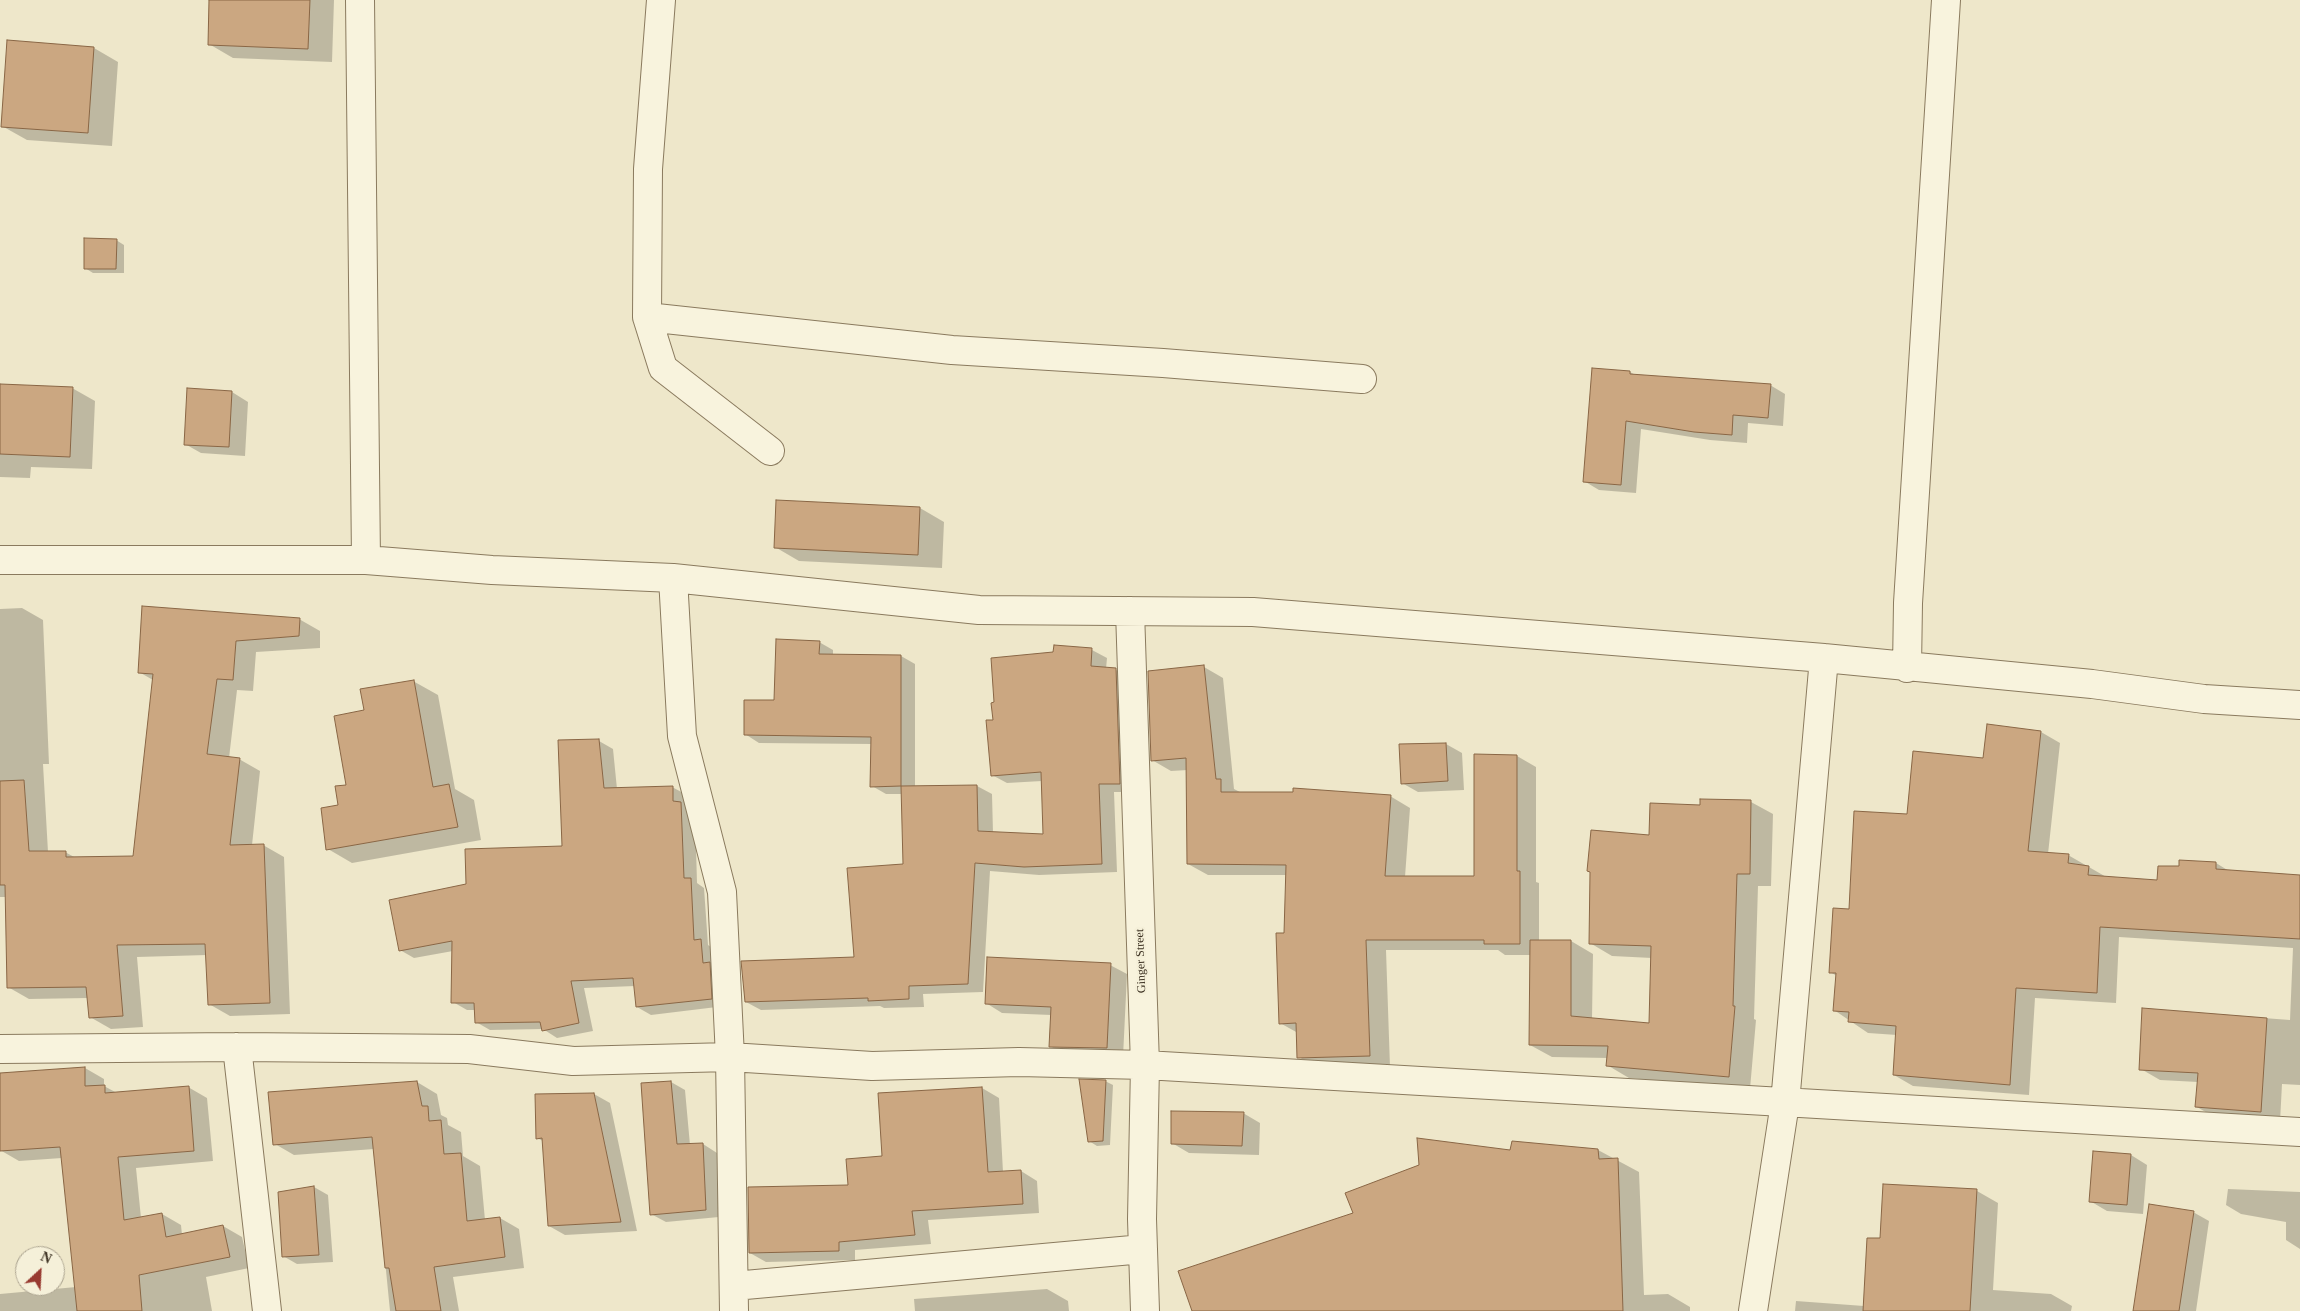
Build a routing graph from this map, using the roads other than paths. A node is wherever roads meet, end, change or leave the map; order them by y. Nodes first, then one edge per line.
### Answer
1 (360, 0) edge
2 (661, 0) edge
3 (1946, 0) edge
4 (647, 317) junction
5 (1362, 379) dead end
6 (770, 451) dead end
7 (0, 560) edge
8 (366, 560) junction
9 (673, 578) junction
10 (1130, 611) junction
11 (1824, 658) junction
12 (1907, 668) junction
13 (2300, 706) edge
14 (237, 1046) junction
15 (0, 1048) edge
16 (730, 1057) junction
17 (1145, 1065) junction
18 (1785, 1103) junction
19 (2300, 1132) edge
20 (1143, 1249) junction
21 (734, 1299) edge
22 (267, 1311) edge
23 (1145, 1311) edge
24 (1753, 1311) edge

1 - 8 street
2 - 4 street
3 - 12 street
4 - 5 street
4 - 6 street
7 - 8 street
8 - 9 street
9 - 10 street
9 - 16 street
10 - 11 street
10 - 17 street, Ginger Street
11 - 12 street
11 - 18 street
12 - 13 street
14 - 15 street
14 - 16 street
14 - 22 street
16 - 17 street
16 - 21 street
17 - 18 street
17 - 20 street, Ginger Street
18 - 19 street
18 - 24 street
20 - 21 street
20 - 23 street, Ginger Street

